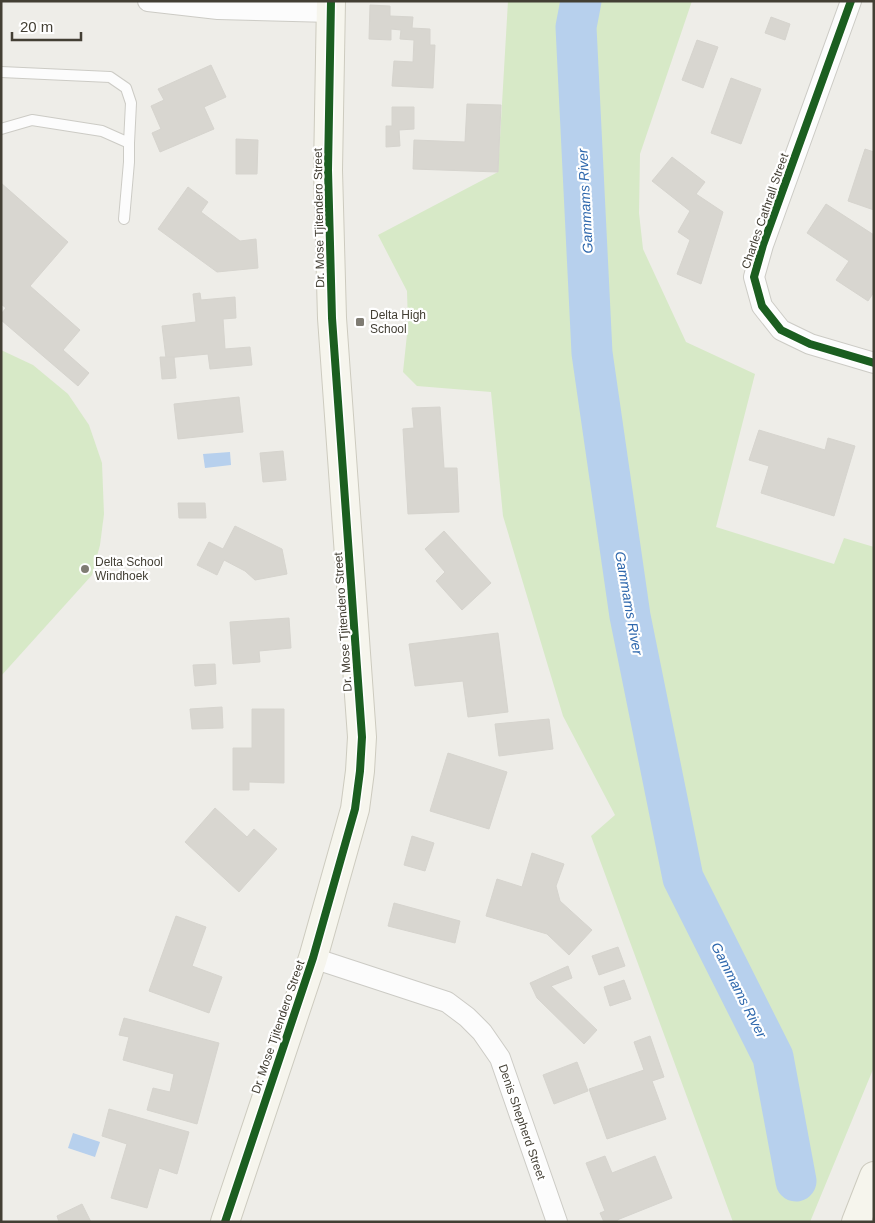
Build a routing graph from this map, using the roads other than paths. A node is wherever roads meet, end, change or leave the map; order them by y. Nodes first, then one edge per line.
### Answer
1 (148, 1) edge
2 (851, 1) edge
3 (331, 7) edge
4 (1, 72) edge
5 (1, 130) edge
6 (129, 143) junction
7 (124, 220) dead end
8 (874, 363) edge
9 (313, 958) junction
10 (874, 1176) edge
11 (225, 1222) edge
12 (557, 1222) edge
13 (856, 1222) edge

1 - 3 street
2 - 8 street, Charles Cathrall Street
3 - 9 street, Dr. Mose Tjitendero Street
4 - 6 lane
5 - 6 lane
6 - 7 lane
9 - 11 street, Dr. Mose Tjitendero Street
9 - 12 street, Denis Shepherd Street
10 - 13 street

